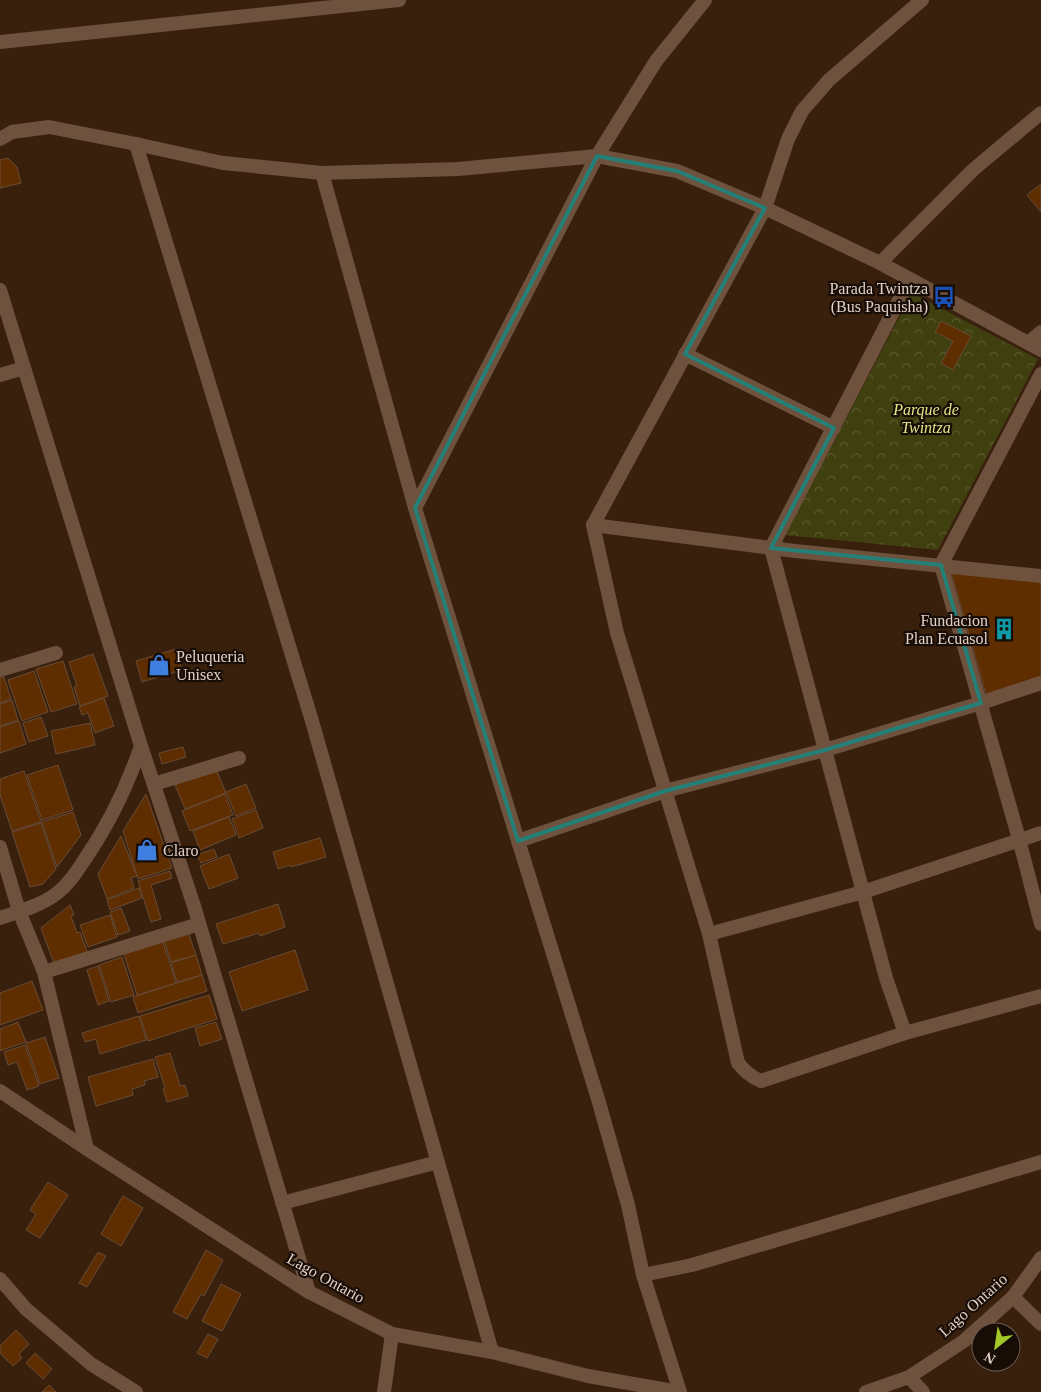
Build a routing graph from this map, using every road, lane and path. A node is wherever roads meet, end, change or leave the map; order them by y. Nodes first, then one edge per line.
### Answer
1 (399, 0) edge
2 (705, 0) edge
3 (922, 0) edge
4 (0, 42) edge
5 (1041, 114) edge
6 (0, 139) edge
7 (136, 144) junction
8 (597, 156) junction
9 (322, 173) junction
10 (765, 208) junction
11 (880, 263) junction
12 (910, 279) junction
13 (0, 290) edge
14 (1041, 332) edge
15 (1028, 342) junction
16 (1041, 350) edge
17 (685, 354) junction
18 (24, 368) junction
19 (1041, 374) edge
20 (0, 376) edge
21 (834, 428) junction
22 (415, 508) junction
23 (592, 525) junction
24 (771, 548) junction
25 (941, 565) junction
26 (1041, 576) edge
27 (56, 653) dead end
28 (0, 670) edge
29 (1041, 683) edge
30 (981, 703) junction
31 (142, 746) junction
32 (825, 750) junction
33 (239, 758) dead end
34 (154, 784) junction
35 (665, 791) junction
36 (1041, 833) edge
37 (1019, 840) junction
38 (518, 841) junction
39 (0, 847) edge
40 (862, 892) junction
41 (19, 911) junction
42 (0, 918) edge
43 (200, 924) junction
44 (1041, 924) edge
45 (709, 934) junction
46 (44, 972) junction
47 (1041, 996) edge
48 (905, 1033) junction
49 (0, 1091) edge
50 (87, 1149) junction
51 (438, 1162) junction
52 (1041, 1162) edge
53 (282, 1203) junction
54 (1041, 1258) edge
55 (643, 1275) junction
56 (0, 1279) edge
57 (309, 1292) junction
58 (1013, 1297) junction
59 (1041, 1324) edge
60 (392, 1334) junction
61 (492, 1352) junction
62 (909, 1377) junction
63 (136, 1392) edge
64 (384, 1392) edge
65 (679, 1392) edge
66 (866, 1392) edge
67 (923, 1392) edge

1 - 4 street
2 - 8 street
3 - 10 street
5 - 11 street
6 - 7 street
7 - 9 street
7 - 51 street
8 - 9 street
8 - 10 street
8 - 22 street
9 - 22 street
10 - 11 street
10 - 17 street
11 - 12 street
12 - 15 street
12 - 21 street
13 - 18 street
14 - 15 street
15 - 16 street
17 - 21 street
17 - 23 street
18 - 20 street
18 - 31 street
19 - 25 street
21 - 24 street
22 - 38 street
23 - 24 street
23 - 35 street
24 - 25 street
24 - 32 street
25 - 26 street
25 - 30 street
27 - 28 street
29 - 30 street
30 - 32 street
30 - 37 street
31 - 34 street
31 - 41 street
32 - 35 street
32 - 40 street
33 - 34 street
34 - 43 street
35 - 38 street
35 - 45 street
36 - 37 street
37 - 40 street
37 - 44 street
38 - 55 street
39 - 41 street
40 - 45 street
40 - 48 street
41 - 42 street
41 - 46 street
43 - 46 street
43 - 53 street
45 - 48 street
46 - 50 street
47 - 48 street
49 - 50 street, Lago Ontario
50 - 57 street, Lago Ontario
51 - 53 street
51 - 61 street
52 - 55 street
53 - 57 street
54 - 58 street, Lago Ontario
55 - 65 street
56 - 63 street
57 - 60 street, Lago Ontario
58 - 59 street
58 - 62 street, Lago Ontario
60 - 61 street, Lago Ontario
60 - 64 street
61 - 65 street, Lago Ontario
62 - 66 street, Lago Ontario
62 - 67 street

